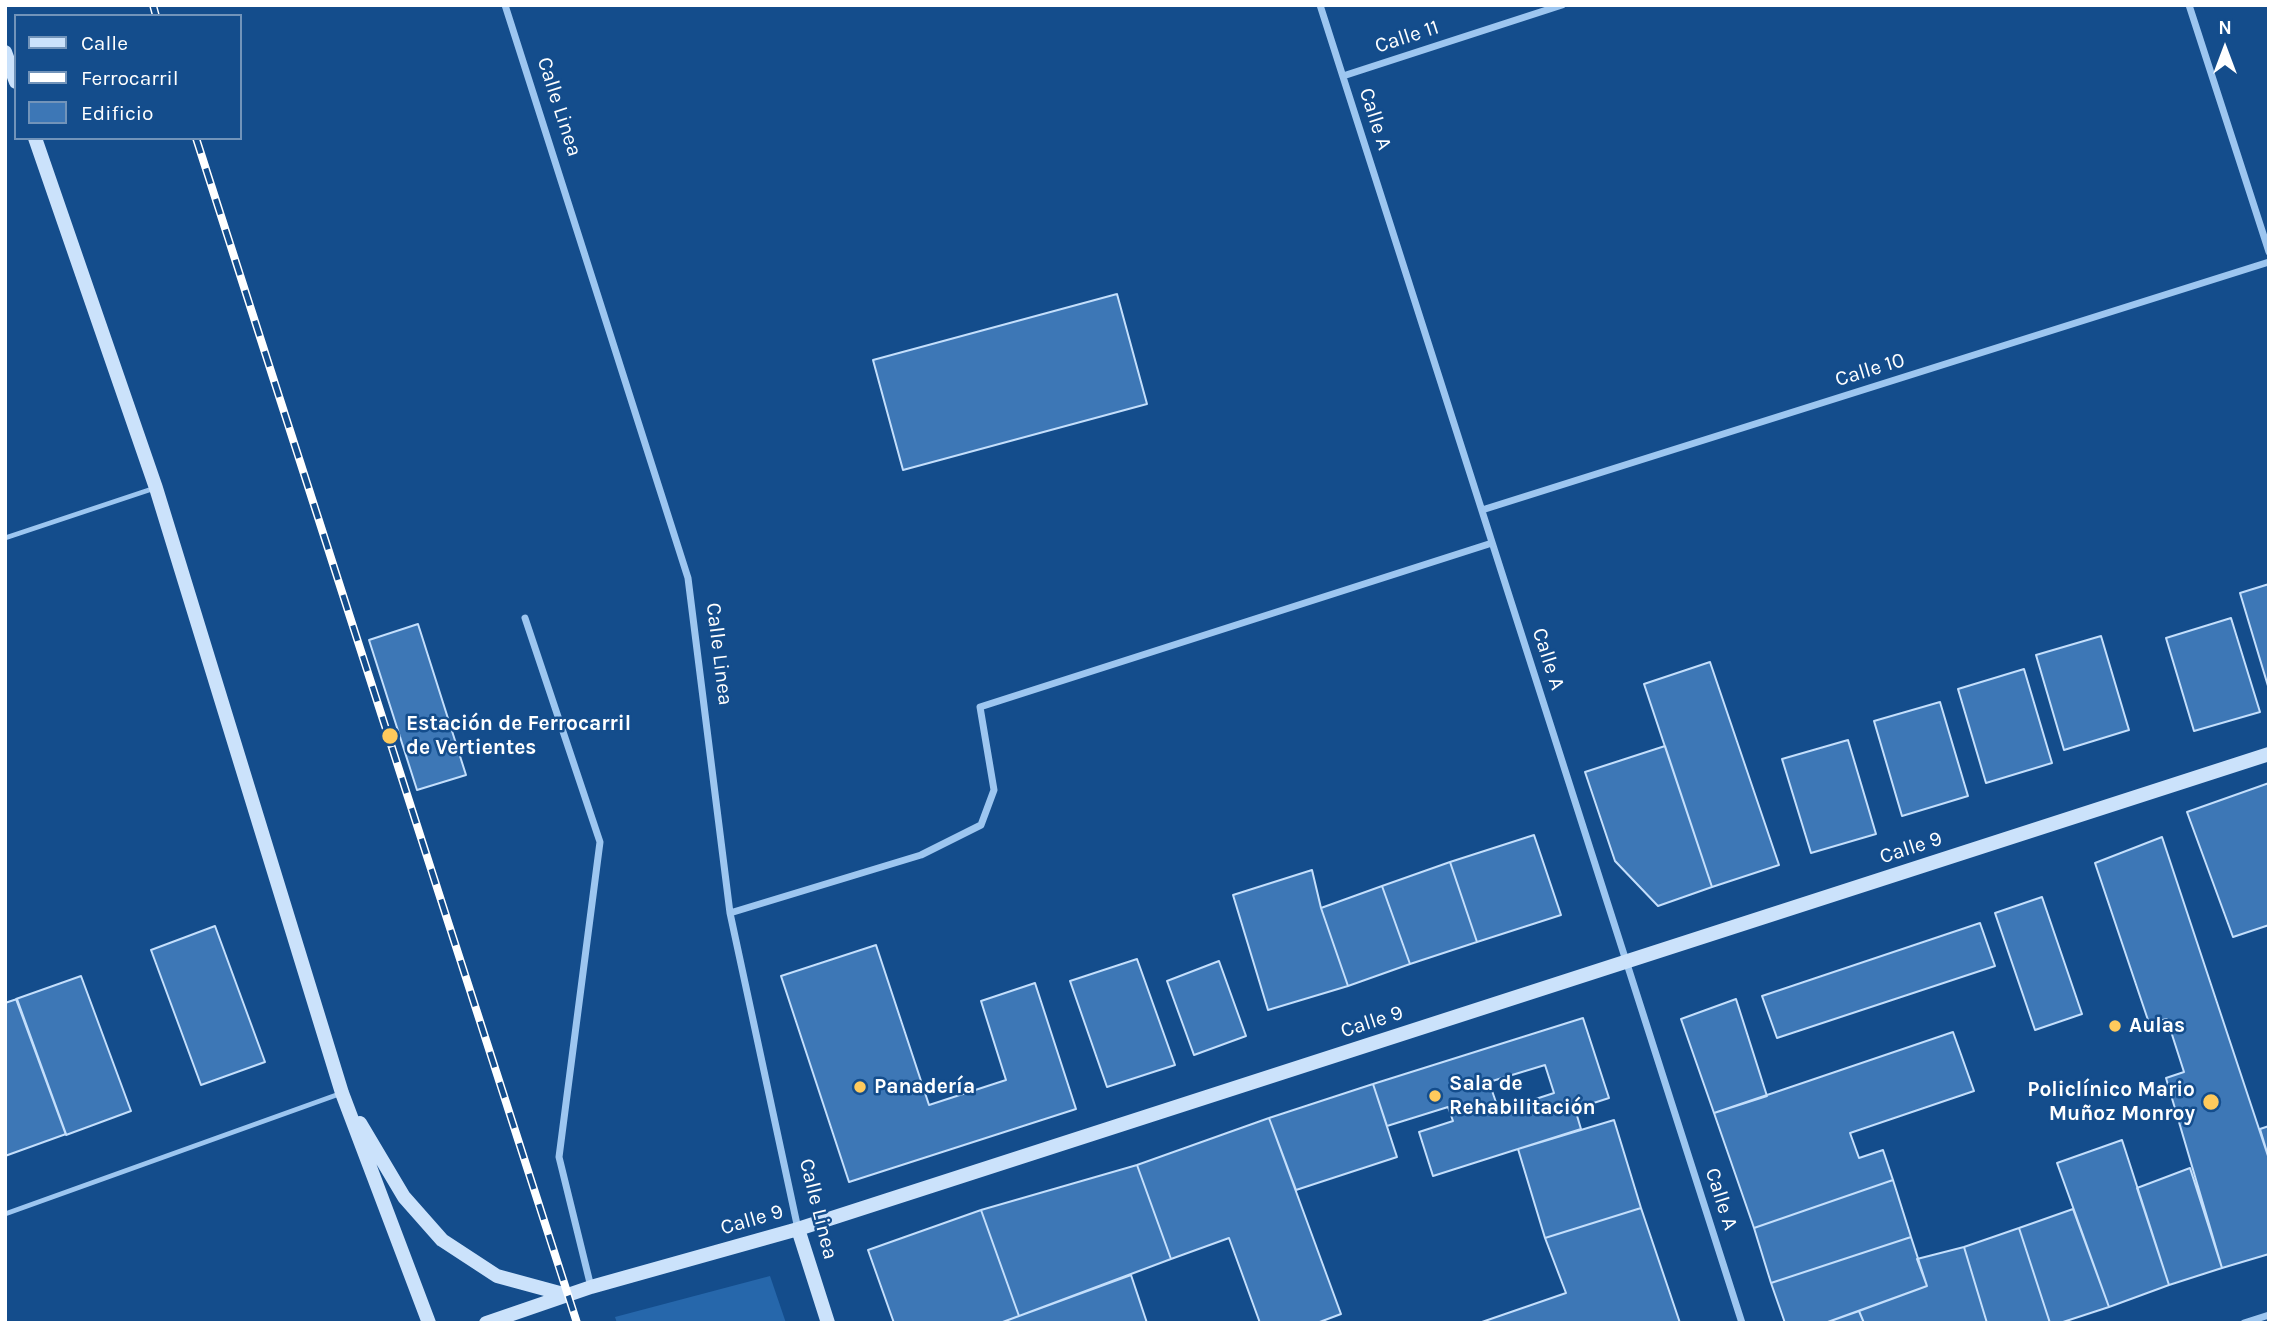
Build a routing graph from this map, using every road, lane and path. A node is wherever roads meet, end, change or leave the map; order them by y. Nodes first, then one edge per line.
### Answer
1 (505, 5) edge
2 (1320, 5) edge
3 (1562, 5) edge
4 (2189, 5) edge
5 (5, 52) edge
6 (1343, 76) junction
7 (14, 77) edge
8 (36, 140) edge
9 (2269, 252) edge
10 (2269, 262) edge
11 (156, 488) junction
12 (1482, 510) junction
13 (5, 538) edge
14 (1492, 543) junction
15 (525, 618) dead end
16 (2269, 754) edge
17 (730, 913) junction
18 (1627, 962) junction
19 (342, 1093) junction
20 (5, 1214) edge
21 (798, 1229) junction
22 (591, 1287) junction
23 (568, 1295) junction
24 (2269, 1315) edge
25 (429, 1323) edge
26 (486, 1323) edge
27 (828, 1323) edge
28 (1742, 1323) edge
29 (2244, 1323) edge

1 - 17 street, Calle Linea
2 - 6 street, Calle A
3 - 6 street, Calle 11
4 - 9 street
5 - 7 main road
6 - 12 street, Calle A
8 - 11 main road
10 - 12 street, Calle 10
11 - 13 lane
11 - 19 main road
12 - 14 street, Calle A
14 - 17 street
14 - 18 street, Calle A
15 - 22 street
16 - 18 main road, Calle 9
17 - 21 street, Calle Linea
18 - 21 main road, Calle 9
18 - 28 street, Calle A
19 - 20 lane
19 - 23 main road
19 - 25 main road
21 - 22 main road, Calle 9
21 - 27 main road, Calle Linea
22 - 23 main road, Calle 9
23 - 26 main road, Calle 9
24 - 29 street

